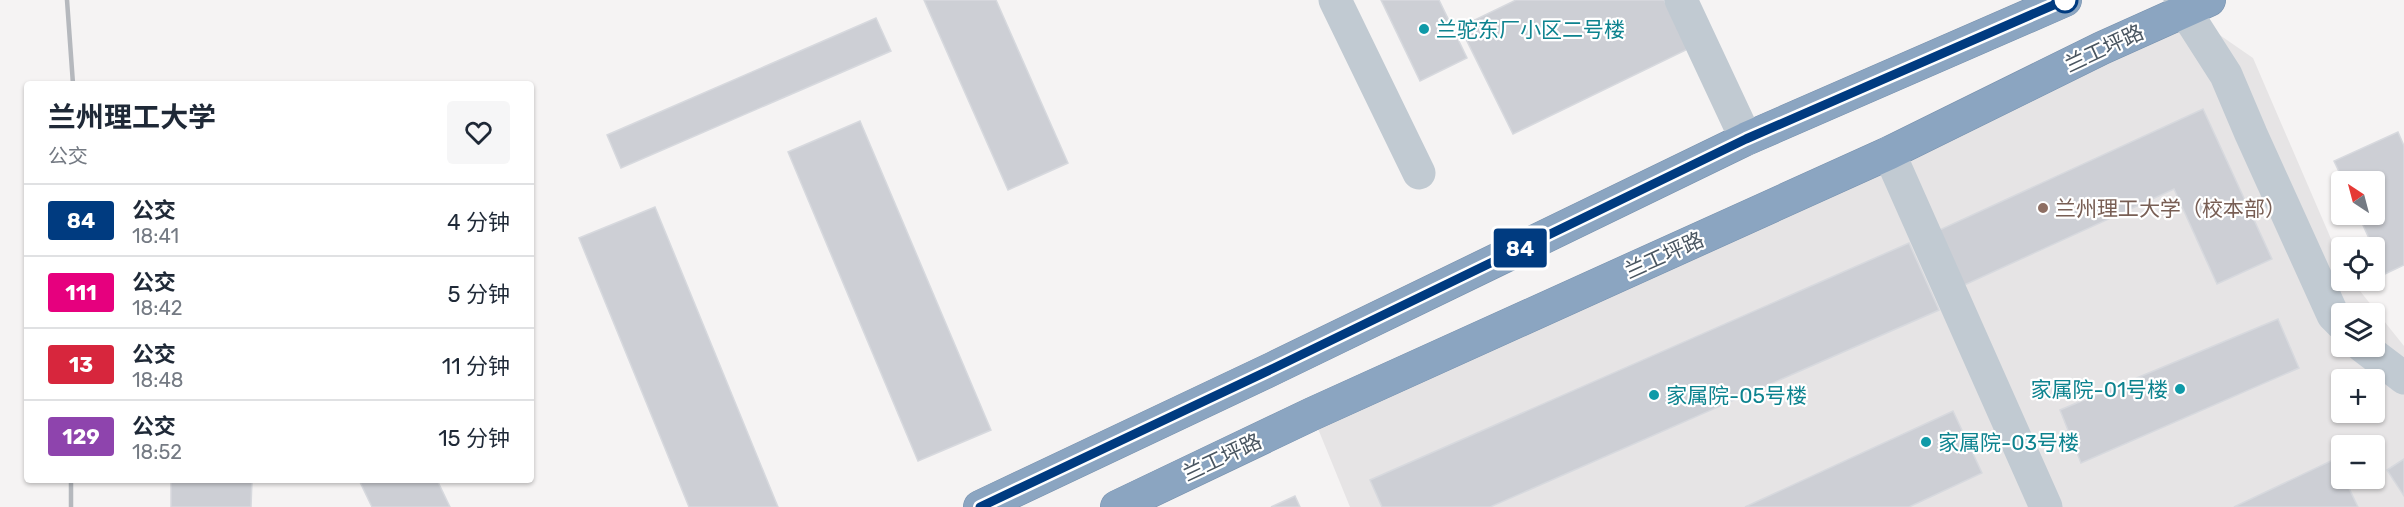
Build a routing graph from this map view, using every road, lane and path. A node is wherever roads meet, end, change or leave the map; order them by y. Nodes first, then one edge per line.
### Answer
1 (1335, 0) edge
2 (1681, 0) edge
3 (2065, 0) edge
4 (2191, 4) edge
5 (1746, 139) junction
6 (1889, 153) junction
7 (1419, 173) dead end
8 (2331, 311) edge
9 (2385, 351) edge
10 (2404, 353) edge
11 (2375, 357) edge
12 (2404, 378) edge
13 (980, 507) edge
14 (1117, 507) edge
15 (2046, 507) edge

1 - 7 street
2 - 5 street
3 - 5 highway
4 - 6 highway, 兰工坪路
4 - 8 street
5 - 13 highway
6 - 14 highway, 兰工坪路
6 - 15 street
9 - 10 street
11 - 12 street

